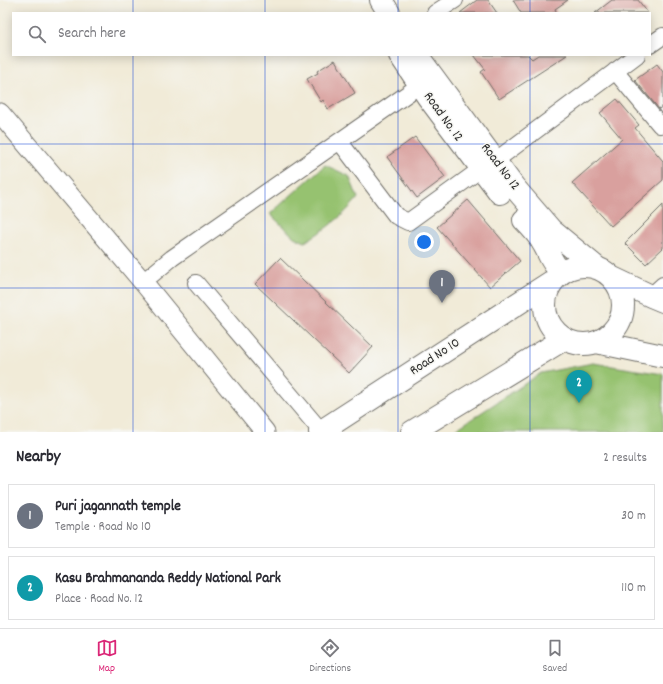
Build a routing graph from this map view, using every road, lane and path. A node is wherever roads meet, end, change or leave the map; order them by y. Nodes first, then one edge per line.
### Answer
1 (367, 0) edge
2 (380, 0) edge
3 (455, 0) edge
4 (373, 12) edge
5 (388, 12) edge
6 (437, 12) edge
7 (663, 36) edge
8 (651, 44) edge
9 (401, 56) edge
10 (418, 56) edge
11 (636, 56) edge
12 (616, 70) junction
13 (420, 85) junction
14 (0, 113) edge
15 (663, 123) edge
16 (340, 142) junction
17 (488, 165) junction
18 (604, 273) junction
19 (556, 277) junction
20 (143, 282) junction
21 (196, 283) dead end
22 (659, 294) edge
23 (564, 340) junction
24 (596, 342) junction
25 (663, 356) edge
26 (265, 432) edge
27 (320, 432) edge
28 (412, 432) edge

1 - 4 main road
2 - 5 main road
3 - 6 street
7 - 8 street
9 - 13 main road, Road No. 12
10 - 17 main road, Road No 12
11 - 12 street
12 - 15 street
12 - 17 street
13 - 16 street
13 - 17 main road, Road No. 12
14 - 20 street
16 - 17 street
16 - 20 street
17 - 18 main road, Road No 12
17 - 19 main road, Road No. 12
18 - 19 main road
18 - 22 main road
18 - 24 main road
19 - 23 main road
19 - 27 main road, Road No 10
20 - 26 street
21 - 27 street
23 - 24 main road
23 - 28 main road
24 - 25 main road

